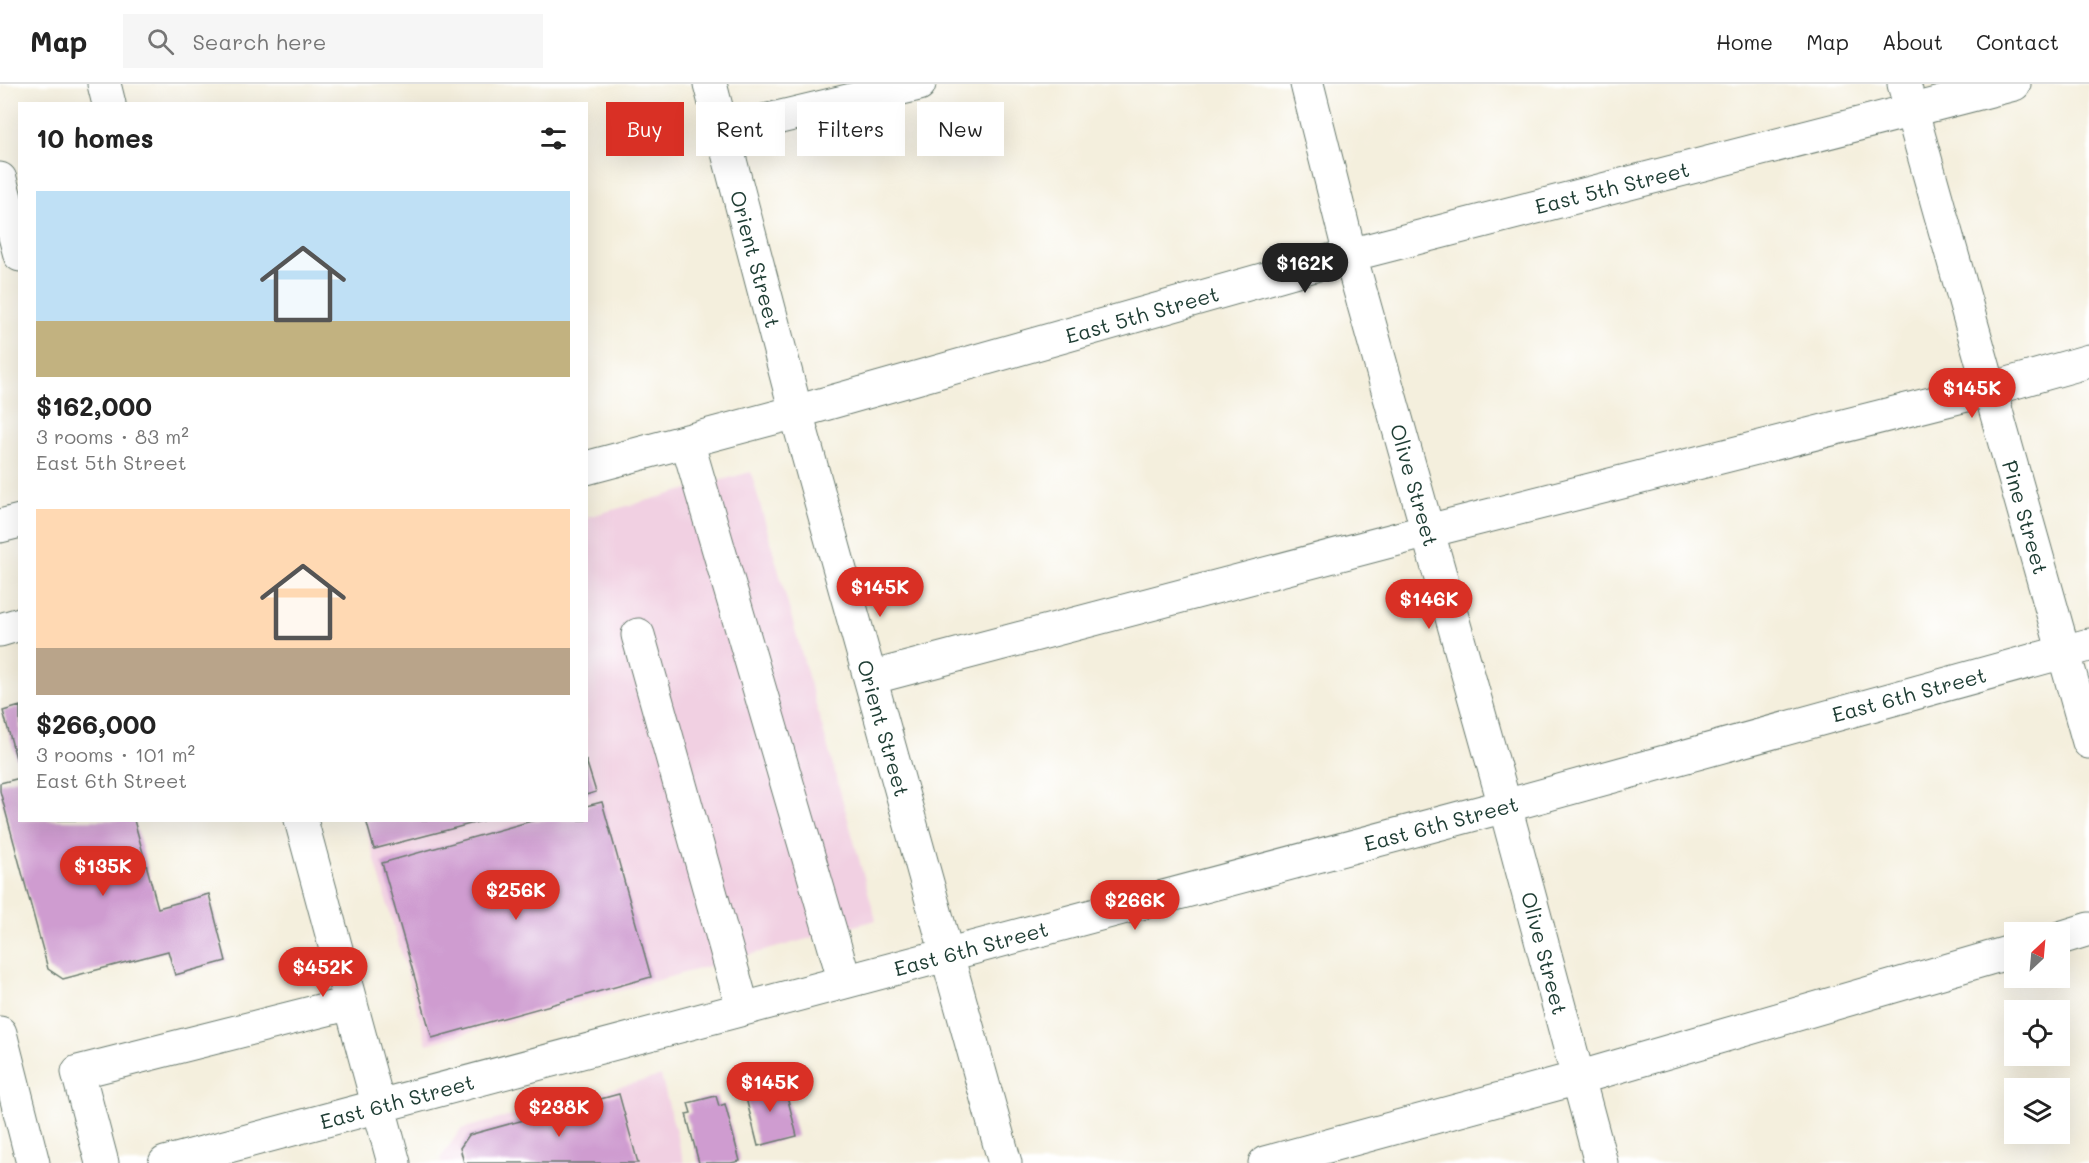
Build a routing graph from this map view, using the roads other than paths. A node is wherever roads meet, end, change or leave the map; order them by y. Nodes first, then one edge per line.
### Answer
1 (104, 84) edge
2 (710, 84) edge
3 (919, 84) edge
4 (1307, 84) edge
5 (2014, 84) edge
6 (1908, 97) edge
7 (109, 102) edge
8 (715, 102) edge
9 (785, 116) edge
10 (729, 156) edge
11 (0, 179) edge
12 (18, 247) edge
13 (1350, 255) junction
14 (2089, 362) edge
15 (1990, 390) junction
16 (796, 412) junction
17 (687, 441) junction
18 (588, 467) edge
19 (18, 522) edge
20 (0, 526) edge
21 (1428, 531) junction
22 (18, 625) edge
23 (0, 630) edge
24 (638, 635) dead end
25 (2077, 648) edge
26 (870, 678) junction
27 (2089, 742) edge
28 (1505, 806) junction
29 (302, 822) edge
30 (2089, 929) edge
31 (2070, 935) edge
32 (2004, 954) edge
33 (947, 955) junction
34 (845, 982) junction
35 (351, 1003) junction
36 (743, 1009) junction
37 (0, 1034) edge
38 (1578, 1078) junction
39 (379, 1106) junction
40 (33, 1163) edge
41 (102, 1163) edge
42 (165, 1163) edge
43 (394, 1163) edge
44 (1005, 1163) edge
45 (1264, 1163) edge
46 (1601, 1163) edge

1 - 7 street
2 - 8 street, Orient Street
3 - 9 street
4 - 13 street, Olive Street
5 - 6 street, East 5th Street
6 - 13 street, East 5th Street
6 - 15 street, Pine Street
10 - 16 street, Orient Street
11 - 12 street
13 - 16 street, East 5th Street
13 - 21 street, Olive Street
14 - 15 street
15 - 21 street
15 - 25 street, Pine Street
16 - 17 street, East 5th Street
16 - 26 street, Orient Street
17 - 18 street, East 5th Street
17 - 34 street
19 - 20 street
21 - 26 street
21 - 28 street, Olive Street
22 - 23 street
24 - 36 street
25 - 27 street, Pine Street
25 - 28 street, East 6th Street
26 - 33 street, Orient Street
28 - 33 street, East 6th Street
28 - 38 street, Olive Street
29 - 35 street
30 - 31 street
32 - 38 street
33 - 34 street, East 6th Street
33 - 44 street, Orient Street
34 - 36 street, East 6th Street
35 - 39 street
35 - 41 street
36 - 39 street, East 6th Street
37 - 40 street
38 - 45 street
38 - 46 street, Olive Street
39 - 42 street, East 6th Street
39 - 43 street

